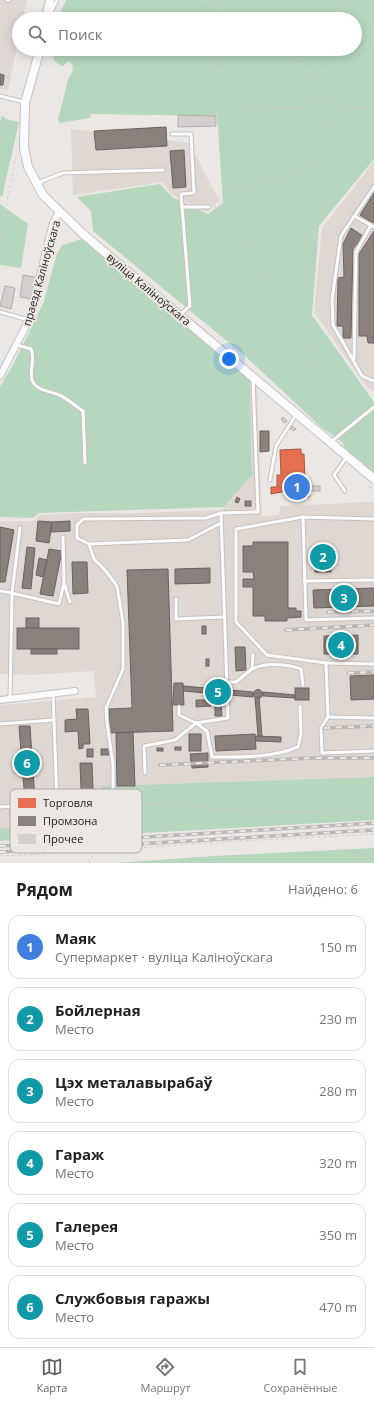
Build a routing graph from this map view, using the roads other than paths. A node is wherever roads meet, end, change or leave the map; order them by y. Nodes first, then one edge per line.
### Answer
1 (50, 0) edge
2 (57, 0) edge
3 (47, 12) edge
4 (50, 12) edge
5 (38, 56) edge
6 (0, 96) edge
7 (25, 103) junction
8 (172, 134) dead end
9 (163, 170) dead end
10 (35, 183) junction
11 (374, 187) edge
12 (210, 206) road end
13 (182, 207) junction
14 (59, 212) junction
15 (354, 216) junction
16 (372, 226) edge
17 (0, 312) edge
18 (180, 315) junction
19 (29, 320) junction
20 (17, 345) junction
21 (354, 360) junction
22 (0, 376) edge
23 (253, 376) junction
24 (374, 381) edge
25 (374, 407) edge
26 (297, 413) junction
27 (331, 442) junction
28 (347, 456) junction
29 (85, 463) dead end
30 (374, 479) edge
31 (270, 480) dead end
32 (345, 491) dead end
33 (221, 513) junction
34 (303, 517) junction
35 (374, 519) edge
36 (221, 523) junction
37 (20, 528) dead end
38 (63, 537) dead end
39 (89, 544) junction
40 (374, 580) edge
41 (304, 581) junction
42 (64, 583) junction
43 (0, 591) edge
44 (12, 593) junction
45 (176, 599) dead end
46 (70, 602) dead end
47 (224, 617) junction
48 (374, 618) edge
49 (253, 655) dead end
50 (326, 663) junction
51 (374, 664) edge
52 (252, 669) junction
53 (227, 682) junction
54 (303, 685) dead end
55 (75, 691) dead end
56 (53, 694) junction
57 (10, 699) junction
58 (0, 700) edge
59 (300, 706) dead end
60 (179, 707) dead end
61 (328, 718) junction
62 (374, 718) edge
63 (54, 720) junction
64 (196, 723) junction
65 (0, 724) edge
66 (374, 751) edge
67 (145, 773) dead end
68 (56, 789) edge
69 (113, 789) edge
70 (10, 805) edge
71 (0, 806) edge

1 - 3 street
2 - 4 lane
5 - 7 street, вуліца Каліноўскага
6 - 7 lane
7 - 10 street, вуліца Каліноўскага
8 - 13 lane
9 - 10 lane
10 - 14 street, вуліца Каліноўскага
11 - 15 lane
12 - 13 lane
13 - 18 lane
14 - 18 street, вуліца Каліноўскага
14 - 19 street, праезд Каліноўскага
15 - 16 lane
15 - 21 lane
16 - 21 lane
17 - 19 lane
18 - 23 street, вуліца Каліноўскага
19 - 20 street, праезд Каліноўскага
20 - 22 street, праезд Каліноўскага
20 - 29 lane
21 - 24 lane
23 - 26 street, вуліца Каліноўскага
23 - 33 lane
25 - 27 lane
26 - 27 street, вуліца Каліноўскага
26 - 31 lane
27 - 28 street, вуліца Каліноўскага
28 - 30 street, вуліца Каліноўскага
28 - 32 lane
33 - 36 lane
33 - 39 lane
34 - 35 lane
34 - 41 lane
34 - 50 lane
36 - 39 lane
36 - 47 lane
37 - 44 lane
38 - 42 lane
39 - 69 lane
40 - 41 lane
41 - 48 lane
42 - 44 lane
42 - 46 lane
43 - 44 lane
44 - 57 lane
45 - 47 lane
47 - 53 lane
49 - 52 lane
50 - 51 lane
50 - 61 lane
52 - 53 lane
52 - 54 lane
53 - 64 lane
55 - 56 street
56 - 57 street
56 - 63 lane
57 - 58 street
59 - 64 lane
60 - 64 lane
61 - 62 lane
61 - 66 lane
63 - 65 lane
63 - 68 lane
64 - 67 lane
70 - 71 lane

